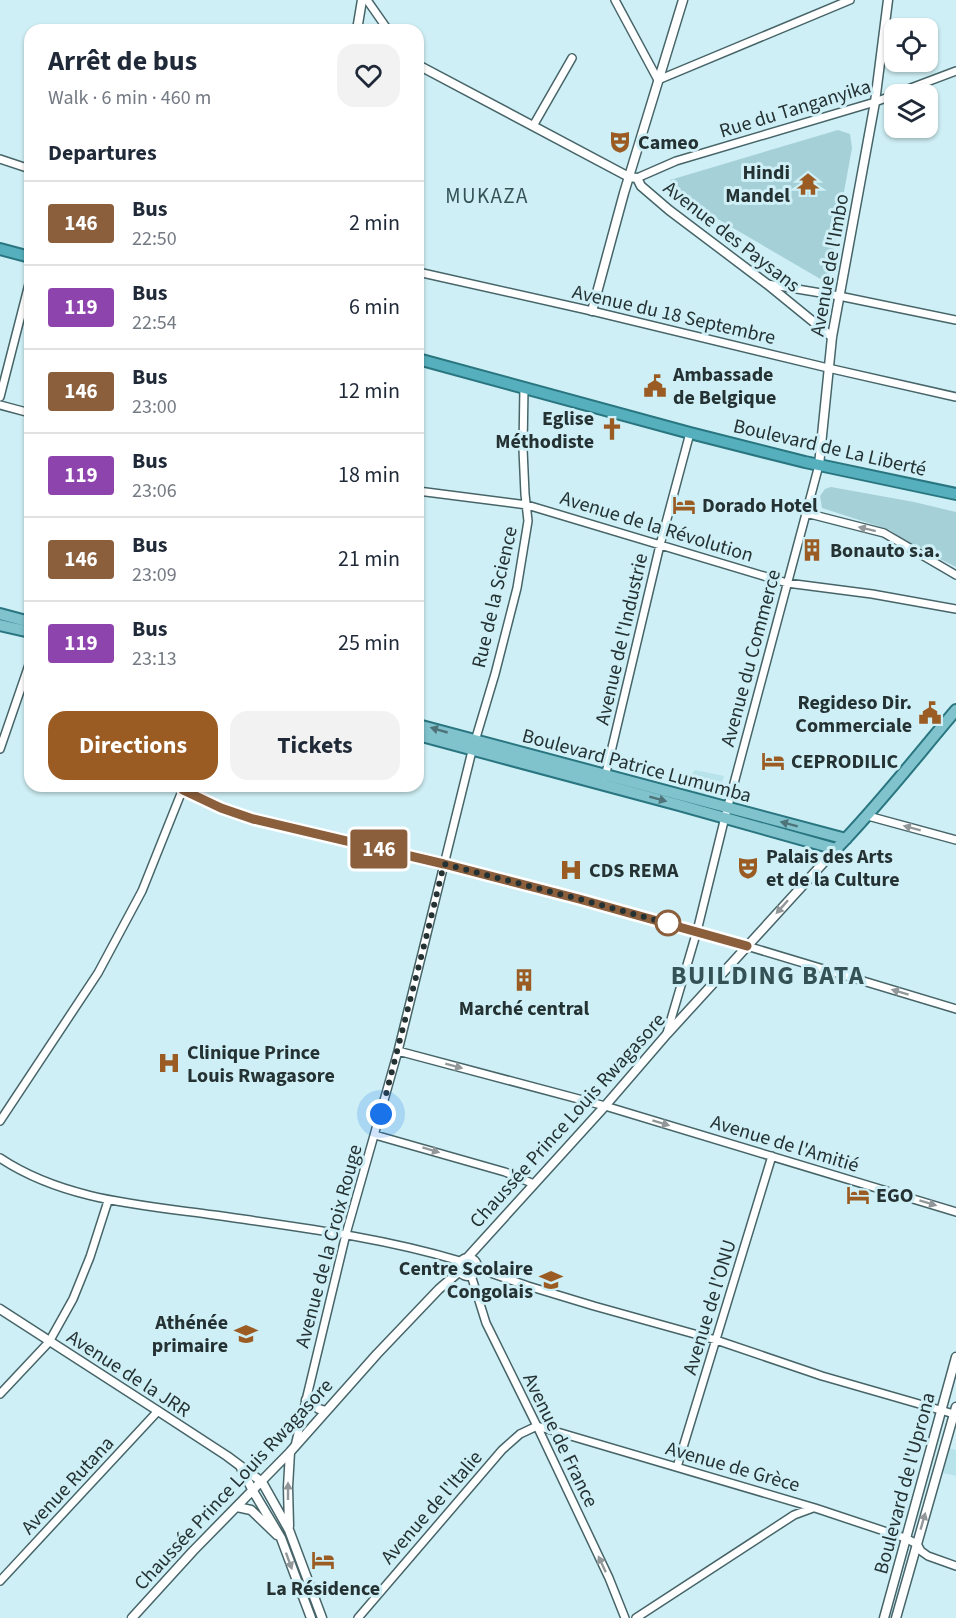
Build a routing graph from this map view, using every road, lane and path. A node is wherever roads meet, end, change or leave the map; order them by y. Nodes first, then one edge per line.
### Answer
1 (362, 0) edge
2 (367, 0) edge
3 (615, 0) edge
4 (683, 0) edge
5 (850, 0) edge
6 (888, 0) edge
7 (358, 24) edge
8 (384, 24) edge
9 (572, 58) dead end
10 (424, 68) edge
11 (956, 71) edge
12 (658, 80) junction
13 (923, 84) edge
14 (884, 99) edge
15 (875, 102) junction
16 (533, 126) junction
17 (0, 159) edge
18 (24, 168) edge
19 (633, 177) junction
20 (0, 249) edge
21 (24, 255) edge
22 (424, 273) edge
23 (767, 284) junction
24 (839, 296) junction
25 (24, 303) edge
26 (592, 311) junction
27 (956, 320) edge
28 (832, 337) junction
29 (424, 361) edge
30 (828, 368) junction
31 (524, 387) junction
32 (0, 397) edge
33 (956, 397) edge
34 (0, 405) edge
35 (24, 411) edge
36 (690, 433) junction
37 (819, 465) junction
38 (424, 491) edge
39 (956, 494) edge
40 (527, 505) junction
41 (806, 513) junction
42 (660, 545) junction
43 (956, 575) edge
44 (787, 583) junction
45 (956, 609) edge
46 (0, 614) edge
47 (24, 620) edge
48 (0, 625) edge
49 (24, 631) edge
50 (24, 679) edge
51 (956, 710) edge
52 (424, 727) edge
53 (424, 736) edge
54 (474, 746) junction
55 (0, 749) edge
56 (605, 780) junction
57 (182, 792) edge
58 (191, 792) edge
59 (726, 812) junction
60 (868, 816) junction
61 (846, 839) junction
62 (956, 840) edge
63 (836, 849) junction
64 (444, 864) junction
65 (696, 931) junction
66 (747, 946) junction
67 (956, 1009) edge
68 (667, 1034) junction
69 (398, 1051) junction
70 (605, 1106) junction
71 (0, 1121) edge
72 (375, 1134) junction
73 (772, 1156) junction
74 (0, 1158) edge
75 (534, 1184) junction
76 (108, 1201) junction
77 (956, 1212) edge
78 (346, 1234) junction
79 (464, 1259) junction
80 (460, 1271) junction
81 (474, 1271) junction
82 (0, 1309) edge
83 (716, 1340) junction
84 (49, 1341) junction
85 (956, 1357) edge
86 (0, 1394) edge
87 (306, 1400) junction
88 (941, 1410) junction
89 (955, 1410) edge
90 (158, 1411) junction
91 (326, 1411) junction
92 (537, 1426) junction
93 (293, 1449) junction
94 (239, 1465) junction
95 (677, 1467) junction
96 (262, 1482) junction
97 (253, 1491) junction
98 (237, 1507) junction
99 (815, 1508) junction
100 (289, 1530) junction
101 (281, 1538) junction
102 (905, 1538) junction
103 (917, 1544) junction
104 (956, 1566) edge
105 (0, 1581) edge
106 (132, 1618) edge
107 (311, 1618) edge
108 (322, 1618) edge
109 (358, 1618) edge
110 (625, 1618) edge
111 (636, 1618) edge
112 (884, 1618) edge
113 (896, 1618) edge

1 - 7 street
2 - 8 street
3 - 12 street
4 - 12 street
5 - 12 street
6 - 15 street, Avenue de l'Imbo
9 - 16 street
10 - 16 street, Avenue des Paysans
11 - 13 street, Rue du Tanganyika
12 - 19 street
14 - 15 street, Rue du Tanganyika
15 - 19 street, Rue du Tanganyika
15 - 24 street, Avenue de l'Imbo
16 - 19 street, Avenue des Paysans
17 - 18 street
19 - 23 street, Avenue des Paysans
19 - 26 street
20 - 21 highway
22 - 26 street, Avenue du 18 Septembre
23 - 24 street
23 - 28 street, Avenue des Paysans
24 - 27 street
24 - 28 street, Avenue de l'Imbo
25 - 32 street
26 - 30 street, Avenue du 18 Septembre
28 - 30 street, Avenue de l'Imbo
29 - 31 highway, Boulevard de La Liberté
30 - 33 street, Avenue du 18 Septembre
30 - 37 street, Avenue de l'Imbo
31 - 36 highway, Boulevard de La Liberté
31 - 40 street, Rue de la Science
34 - 35 street
36 - 37 highway, Boulevard de La Liberté
36 - 42 street, Avenue de l'Industrie
37 - 39 highway, Boulevard de La Liberté
37 - 41 street, Avenue du Commerce
38 - 40 street, Avenue de la Révolution
40 - 42 street, Avenue de la Révolution
40 - 54 street, Rue de la Science
43 -> 41 street
41 - 44 street, Avenue du Commerce
42 - 44 street, Avenue de la Révolution
42 - 56 street, Avenue de l'Industrie
44 - 45 street, Avenue de la Révolution
44 - 59 street, Avenue du Commerce
46 - 47 main road
48 - 49 main road
50 - 55 street
51 - 60 main road, Chaussée Prince Louis Rwagasore
54 -> 52 main road, Boulevard Patrice Lumumba
53 - 54 main road, Boulevard Patrice Lumumba
54 - 56 main road, Boulevard Patrice Lumumba
54 - 64 street, Avenue de la Croix Rouge
56 - 59 main road, Boulevard Patrice Lumumba
57 - 71 street
58 - 64 street
61 -> 59 main road, Boulevard Patrice Lumumba
59 - 63 main road, Boulevard Patrice Lumumba
59 - 65 street, Avenue du Commerce
60 - 61 main road, Chaussée Prince Louis Rwagasore
62 -> 60 street
61 - 63 main road, Chaussée Prince Louis Rwagasore
63 -> 66 street, Chaussée Prince Louis Rwagasore
64 - 65 street
64 - 69 street, Avenue de la Croix Rouge
65 - 66 street
65 - 68 street, Avenue du Commerce
67 -> 66 street
66 - 68 street, Chaussée Prince Louis Rwagasore
68 - 70 street, Chaussée Prince Louis Rwagasore
69 -> 70 street, Avenue de l'Amitié
69 - 72 street, Avenue de la Croix Rouge
70 -> 73 street, Avenue de l'Amitié
70 - 75 street, Chaussée Prince Louis Rwagasore
72 -> 75 street
72 - 78 street, Avenue de la Croix Rouge
73 -> 77 street, Avenue de l'Amitié
73 - 83 street, Avenue de l'ONU
74 - 76 street
75 - 79 street, Chaussée Prince Louis Rwagasore
76 - 78 street
76 - 84 street
78 - 79 street
78 - 87 street, Avenue de la Croix Rouge
79 - 80 street
79 - 81 street
80 - 81 street
80 - 91 street, Chaussée Prince Louis Rwagasore
81 - 83 street
81 - 92 street, Avenue de France
82 - 84 street, Avenue de la JRR
83 - 88 street
83 - 95 street, Avenue de l'ONU
84 - 86 street
84 - 90 street, Avenue de la JRR
85 - 88 street, Boulevard de l'Uprona
87 - 91 street
87 - 93 street, Avenue de la Croix Rouge
88 - 89 street
88 - 102 street, Boulevard de l'Uprona
103 -> 89 street, Boulevard de l'Uprona
90 - 94 street, Avenue de la JRR
90 - 105 street, Avenue Rutana
91 - 93 street, Chaussée Prince Louis Rwagasore
92 - 95 street, Avenue de Grèce
92 - 109 street, Avenue de l'Italie
110 -> 92 street, Avenue de France
93 - 96 street, Chaussée Prince Louis Rwagasore
100 -> 93 street
94 - 96 street, Avenue de la JRR
94 - 97 street, Avenue de la JRR
95 - 99 street, Avenue de Grèce
96 - 97 street, Chaussée Prince Louis Rwagasore
96 - 100 street
97 - 98 street, Chaussée Prince Louis Rwagasore
97 - 101 street, Avenue de la JRR
98 - 101 street
98 - 106 street, Chaussée Prince Louis Rwagasore
99 - 102 street, Avenue de Grèce
99 - 111 street
100 - 108 street
101 -> 107 street, Avenue de la JRR
102 - 103 street, Avenue de Grèce
102 - 112 street, Boulevard de l'Uprona
103 - 104 street, Avenue de Grèce
103 - 113 street, Boulevard de l'Uprona

